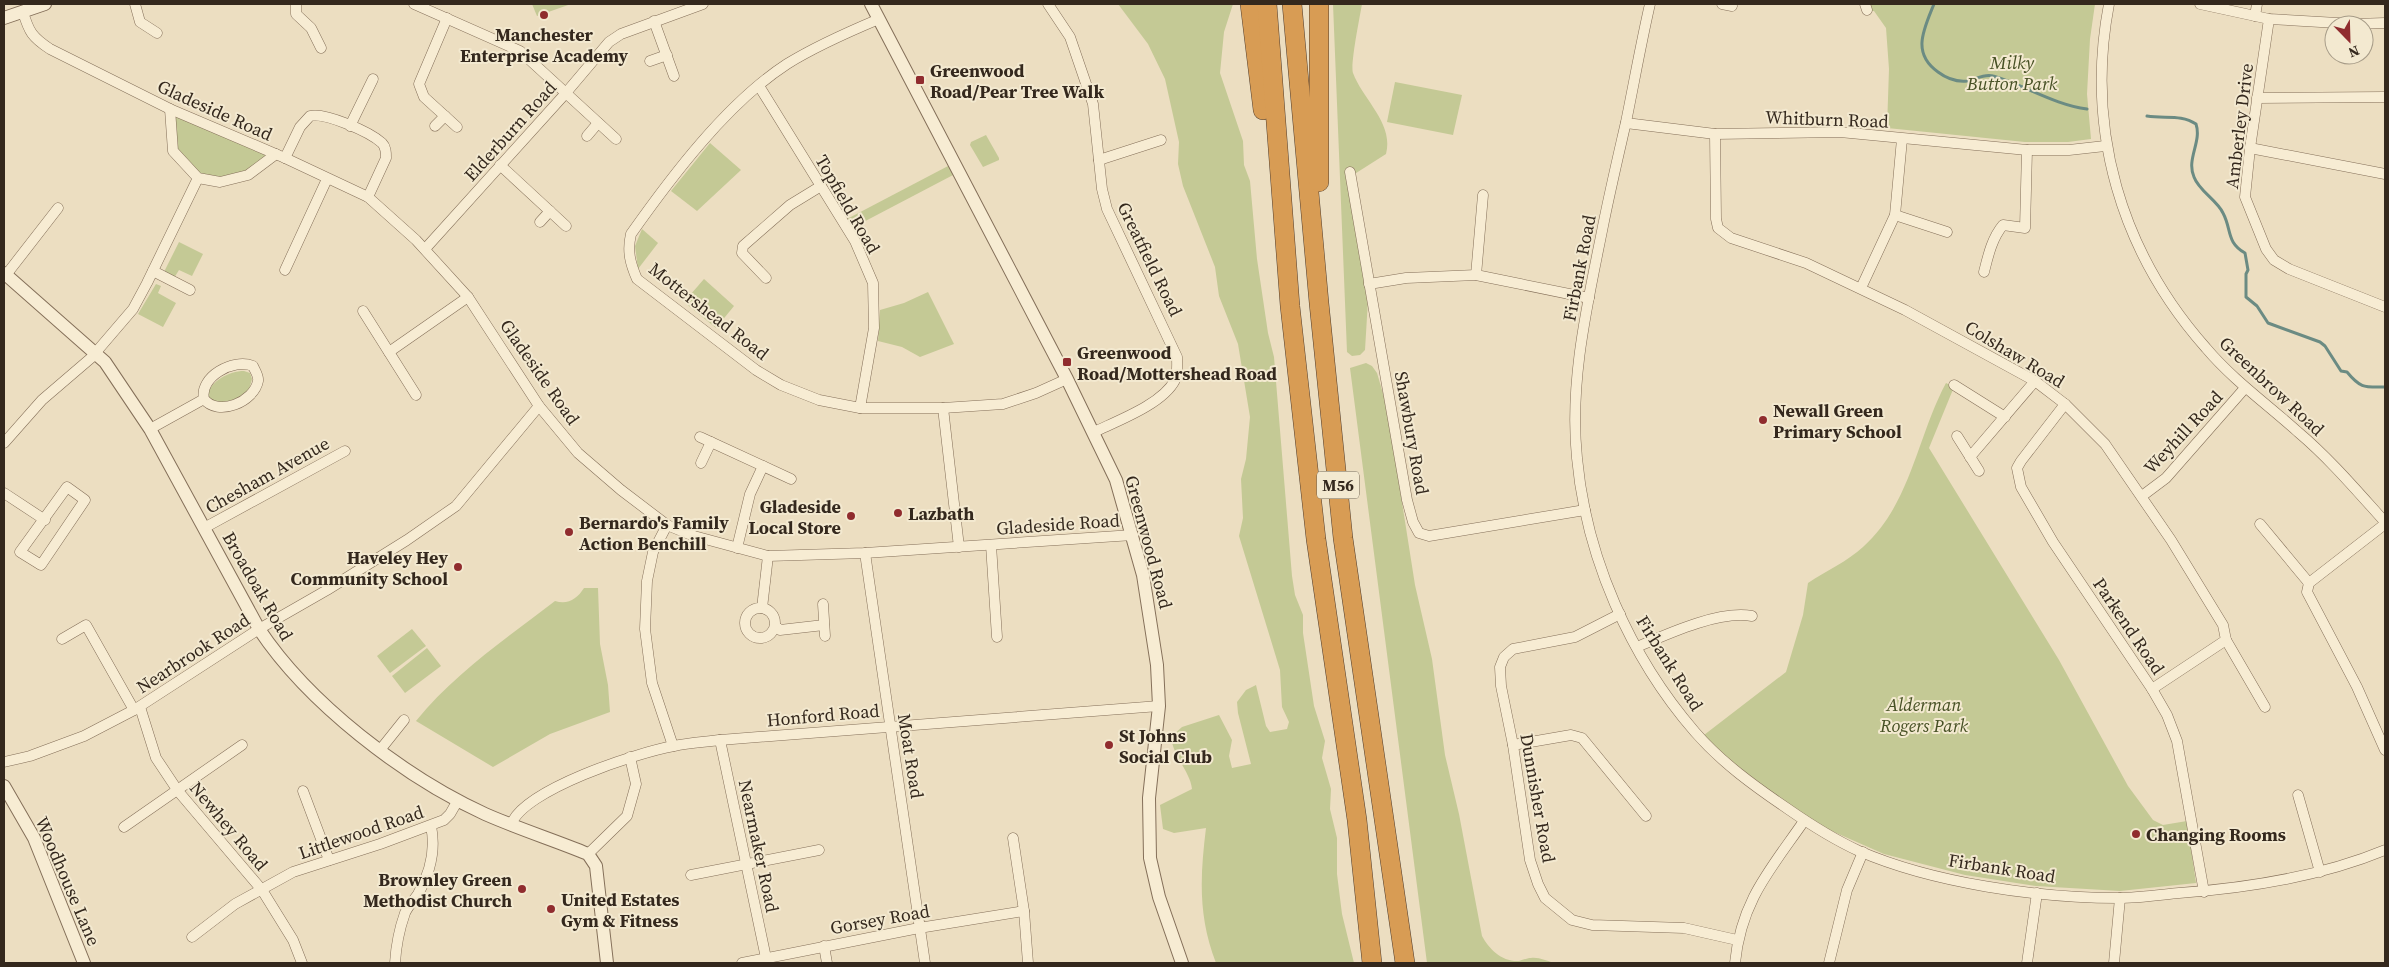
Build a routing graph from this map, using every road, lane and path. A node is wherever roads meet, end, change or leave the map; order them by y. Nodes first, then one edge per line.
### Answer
1 (45, 4) edge
2 (135, 4) edge
3 (296, 4) edge
4 (414, 4) edge
5 (703, 4) edge
6 (871, 4) edge
7 (1048, 4) edge
8 (1250, 4) edge
9 (1267, 4) edge
10 (1292, 4) edge
11 (1319, 4) edge
12 (1650, 4) edge
13 (2109, 4) edge
14 (2206, 4) edge
15 (2257, 4) edge
16 (435, 8) edge
17 (23, 12) junction
18 (2255, 16) junction
19 (4, 18) edge
20 (447, 18) junction
21 (879, 19) junction
22 (2269, 19) junction
23 (654, 22) junction
24 (2385, 23) edge
25 (157, 33) dead end
26 (321, 48) dead end
27 (667, 55) junction
28 (650, 61) dead end
29 (674, 76) dead end
30 (373, 79) dead end
31 (759, 86) junction
32 (565, 94) junction
33 (2385, 97) edge
34 (2257, 98) junction
35 (170, 109) junction
36 (445, 116) junction
37 (1626, 123) junction
38 (598, 124) junction
39 (350, 126) junction
40 (435, 126) dead end
41 (456, 127) dead end
42 (1715, 134) junction
43 (587, 136) dead end
44 (1902, 139) junction
45 (616, 140) dead end
46 (1161, 140) dead end
47 (2105, 146) junction
48 (2250, 148) junction
49 (2027, 150) junction
50 (280, 156) junction
51 (1099, 160) junction
52 (500, 165) junction
53 (1350, 172) dead end
54 (2385, 174) edge
55 (198, 178) junction
56 (327, 179) junction
57 (821, 186) junction
58 (1483, 195) dead end
59 (368, 197) junction
60 (58, 208) dead end
61 (550, 211) junction
62 (1895, 216) junction
63 (540, 222) dead end
64 (566, 226) dead end
65 (1947, 232) dead end
66 (425, 249) junction
67 (284, 270) dead end
68 (153, 271) junction
69 (1984, 272) dead end
70 (5, 274) edge
71 (1476, 275) junction
72 (766, 278) dead end
73 (1369, 284) junction
74 (1861, 288) junction
75 (190, 290) dead end
76 (468, 297) junction
77 (1589, 298) junction
78 (1319, 303) junction
79 (1290, 306) junction
80 (2385, 307) edge
81 (363, 311) dead end
82 (389, 352) junction
83 (96, 353) junction
84 (1067, 379) junction
85 (2035, 381) junction
86 (1954, 385) dead end
87 (2245, 388) junction
88 (416, 395) dead end
89 (204, 399) junction
90 (2065, 404) junction
91 (539, 406) junction
92 (860, 408) junction
93 (943, 408) junction
94 (2005, 417) junction
95 (150, 429) junction
96 (1094, 432) junction
97 (1957, 436) dead end
98 (700, 437) dead end
99 (4, 442) edge
100 (711, 442) junction
101 (345, 451) dead end
102 (1970, 457) junction
103 (701, 463) dead end
104 (763, 466) junction
105 (1979, 471) dead end
106 (791, 479) dead end
107 (4, 493) edge
108 (2142, 496) junction
109 (1585, 510) junction
110 (45, 520) junction
111 (2385, 523) edge
112 (2260, 524) dead end
113 (667, 525) junction
114 (204, 528) junction
115 (1133, 535) junction
116 (991, 545) junction
117 (959, 547) junction
118 (737, 548) junction
119 (866, 553) junction
120 (768, 556) junction
121 (2309, 583) junction
122 (823, 604) dead end
123 (762, 608) junction
124 (1620, 614) junction
125 (1752, 616) dead end
126 (775, 626) junction
127 (259, 628) junction
128 (998, 637) dead end
129 (62, 639) dead end
130 (2226, 640) junction
131 (1637, 647) junction
132 (2152, 688) junction
133 (1159, 706) junction
134 (2264, 707) dead end
135 (137, 708) junction
136 (404, 720) dead end
137 (890, 726) junction
138 (720, 740) junction
139 (242, 745) dead end
140 (1513, 745) junction
141 (673, 746) junction
142 (380, 750) junction
143 (2385, 750) edge
144 (630, 757) junction
145 (4, 762) edge
146 (4, 786) edge
147 (178, 791) junction
148 (303, 791) dead end
149 (2298, 795) dead end
150 (458, 800) junction
151 (1646, 816) dead end
152 (1804, 821) junction
153 (511, 825) junction
154 (431, 826) junction
155 (124, 827) dead end
156 (1012, 838) dead end
157 (819, 850) dead end
158 (2385, 850) edge
159 (1862, 852) junction
160 (588, 854) junction
161 (329, 860) junction
162 (746, 864) junction
163 (2320, 872) junction
164 (692, 875) dead end
165 (262, 890) junction
166 (2204, 892) junction
167 (2037, 893) junction
168 (2120, 898) junction
169 (1024, 911) junction
170 (919, 928) junction
171 (192, 937) dead end
172 (1737, 940) junction
173 (824, 946) junction
174 (766, 958) junction
175 (84, 963) edge
176 (302, 963) edge
177 (395, 963) edge
178 (607, 963) edge
179 (742, 963) edge
180 (827, 963) edge
181 (925, 963) edge
182 (1028, 963) edge
183 (1182, 963) edge
184 (1372, 963) edge
185 (1405, 963) edge
186 (1735, 963) edge
187 (1829, 963) edge
188 (2027, 963) edge
189 (2114, 963) edge

1 - 17 street
2 - 25 street
3 - 26 street
4 - 16 street
5 - 23 street, Elderburn Road
6 - 21 street, Greenwood Road
7 - 51 street, Greatfield Road
8 - 79 highway, M56
9 - 79 highway, M56
10 - 78 highway, M56
11 - 78 highway, M56
12 - 37 street, Firbank Road
13 - 47 street, Greenbrow Road
14 - 18 street
15 - 18 street
16 - 20 street
17 - 19 street
17 - 35 street, Gladeside Road
18 - 22 street
20 - 32 street
20 - 36 street
21 - 31 street, Mottershead Road
21 - 84 street, Greenwood Road
22 - 24 street
22 - 34 street, Amberley Drive
23 - 27 street
23 - 32 street, Elderburn Road
27 - 28 street
27 - 29 street
30 - 39 street
31 - 57 street, Topfield Road
31 - 92 street, Mottershead Road
32 - 38 street
32 - 52 street, Elderburn Road
33 - 34 street
34 - 48 street, Amberley Drive
35 - 50 street, Gladeside Road
35 - 55 street
36 - 40 street
36 - 41 street
37 - 42 street, Whitburn Road
37 - 77 street, Firbank Road
38 - 43 street
38 - 45 street
39 - 50 street
39 - 59 street
42 - 44 street, Whitburn Road
42 - 74 street, Colshaw Road
44 - 49 street, Whitburn Road
44 - 62 street
46 - 51 street
47 - 49 street, Whitburn Road
47 - 87 street, Greenbrow Road
48 - 54 street
48 - 80 street, Amberley Drive
49 - 69 street
50 - 55 street
50 - 56 street, Gladeside Road
51 - 96 street, Greatfield Road
52 - 61 street
52 - 66 street, Elderburn Road
53 - 73 street, Shawbury Road
55 - 68 street
56 - 59 street, Gladeside Road
56 - 67 street
57 - 72 street
57 - 92 street, Topfield Road
58 - 71 street
59 - 66 street, Gladeside Road
60 - 70 street
61 - 63 street
61 - 64 street
62 - 65 street
62 - 74 street
66 - 76 street, Gladeside Road
68 - 75 street
68 - 83 street
70 - 83 street, Broadoak Road
71 - 73 street
71 - 77 street
73 - 109 street, Shawbury Road
74 - 85 street, Colshaw Road
76 - 82 street
76 - 91 street, Gladeside Road
77 - 109 street, Firbank Road
78 - 185 highway, M56
79 - 184 highway, M56
81 - 82 street
82 - 88 street
83 - 95 street, Broadoak Road
83 - 99 street
84 - 93 street, Mottershead Road
84 - 96 street, Greenwood Road
85 - 90 street, Colshaw Road
85 - 94 street
86 - 94 street
87 - 108 street, Weyhill Road
87 - 111 street, Greenbrow Road
89 - 89 street
89 - 95 street
90 - 108 street, Colshaw Road
90 - 132 street, Parkend Road
91 - 113 street, Gladeside Road
91 - 127 street, Nearbrook Road
92 - 93 street, Mottershead Road
93 - 117 street
94 - 102 street
95 - 114 street, Broadoak Road
96 - 115 street, Greenwood Road
97 - 102 street
98 - 100 street
100 - 103 street
100 - 104 street
101 - 114 street, Chesham Avenue
102 - 105 street
104 - 106 street
104 - 118 street
107 - 110 street
108 - 130 street, Colshaw Road
109 - 124 street, Firbank Road
110 - 110 street
111 - 121 street
112 - 121 street
113 - 118 street, Gladeside Road
113 - 141 street
114 - 127 street, Broadoak Road
115 - 116 street, Gladeside Road
115 - 133 street, Greenwood Road
116 - 117 street, Gladeside Road
116 - 128 street
117 - 119 street, Gladeside Road
118 - 120 street, Gladeside Road
119 - 120 street, Gladeside Road
119 - 137 street, Moat Road
120 - 123 street
121 - 143 street
122 - 126 street
123 - 126 street
123 - 126 street
124 - 131 street, Firbank Road
124 - 140 street, Dunnisher Road
125 - 131 street
127 - 135 street, Nearbrook Road
127 - 142 street, Broadoak Road
129 - 135 street, Newhey Road
130 - 132 street
130 - 134 street, Colshaw Road
131 - 152 street, Firbank Road
132 - 166 street, Parkend Road
133 - 137 street, Honford Road
133 - 183 street, Greenwood Road
135 - 145 street, Nearbrook Road
135 - 147 street, Newhey Road
136 - 142 street
137 - 138 street, Honford Road
137 - 170 street, Moat Road
138 - 141 street, Honford Road
138 - 162 street, Nearmaker Road
139 - 147 street
140 - 151 street
140 - 172 street, Dunnisher Road
141 - 144 street, Honford Road
142 - 150 street, Broadoak Road
144 - 153 street, Honford Road
144 - 160 street
146 - 175 street, Woodhouse Lane
147 - 155 street
147 - 165 street, Newhey Road
148 - 161 street
149 - 163 street
150 - 153 street, Broadoak Road
150 - 154 street, Littlewood Road
152 - 159 street, Firbank Road
152 - 172 street
153 - 160 street, Broadoak Road
154 - 161 street, Littlewood Road
154 - 177 street
156 - 169 street
157 - 162 street
158 - 163 street, Firbank Road
159 - 167 street, Firbank Road
159 - 187 street
160 - 178 street
161 - 165 street, Littlewood Road
162 - 164 street
162 - 174 street, Nearmaker Road
163 - 166 street, Firbank Road
165 - 171 street, Littlewood Road
165 - 176 street, Newhey Road
166 - 168 street, Firbank Road
167 - 168 street, Firbank Road
167 - 188 street
168 - 189 street
169 - 170 street, Gorsey Road
169 - 182 street
170 - 173 street, Gorsey Road
170 - 181 street, Moat Road
172 - 186 street
173 - 174 street, Gorsey Road
173 - 180 street
174 - 179 street, Gorsey Road

